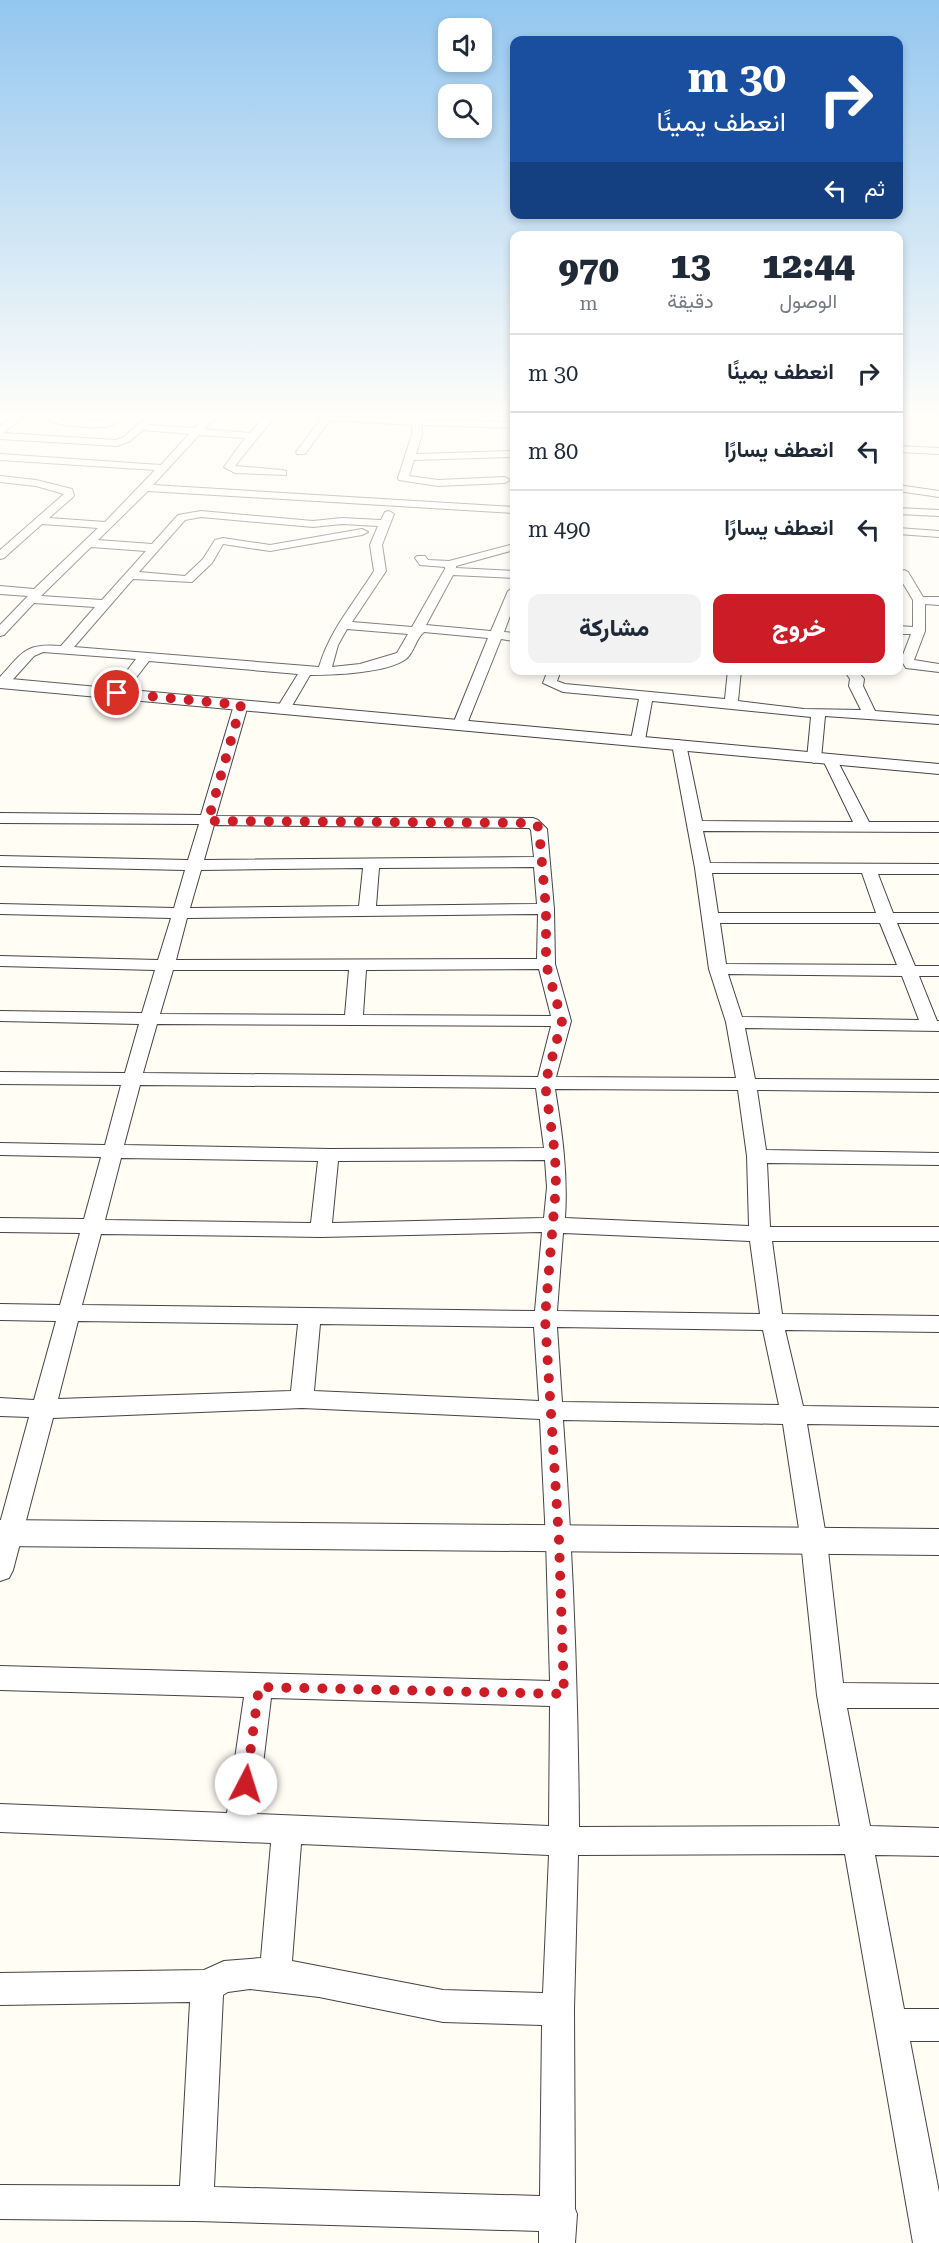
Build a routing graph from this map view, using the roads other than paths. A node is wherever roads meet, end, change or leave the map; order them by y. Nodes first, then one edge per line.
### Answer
1 (112, 520) edge
2 (178, 520) edge
3 (253, 520) edge
4 (387, 520) edge
5 (40, 521) joint
6 (107, 525) junction
7 (383, 526) junction
8 (903, 531) edge
9 (939, 534) edge
10 (88, 543) junction
11 (153, 548) junction
12 (510, 550) edge
13 (1, 553) edge
14 (421, 558) dead end
15 (451, 567) junction
16 (510, 574) edge
17 (904, 574) dead end
18 (129, 576) junction
19 (0, 590) edge
20 (33, 596) junction
21 (919, 600) junction
22 (510, 601) edge
23 (939, 601) edge
24 (102, 604) junction
25 (343, 625) junction
26 (419, 629) junction
27 (903, 630) edge
28 (919, 631) junction
29 (0, 632) edge
30 (497, 635) junction
31 (510, 637) edge
32 (64, 650) junction
33 (145, 657) junction
34 (939, 668) edge
35 (307, 669) junction
36 (325, 669) junction
37 (553, 675) edge
38 (734, 675) edge
39 (850, 675) edge
40 (1, 683) edge
41 (117, 693) junction
42 (646, 696) junction
43 (731, 704) junction
44 (241, 705) junction
45 (284, 708) junction
46 (818, 713) junction
47 (870, 715) junction
48 (939, 720) edge
49 (460, 724) junction
50 (638, 740) junction
51 (679, 744) junction
52 (822, 759) junction
53 (939, 769) edge
54 (0, 818) edge
55 (208, 821) junction
56 (694, 826) junction
57 (863, 826) junction
58 (939, 827) edge
59 (0, 861) edge
60 (542, 862) junction
61 (371, 864) junction
62 (195, 865) junction
63 (703, 868) junction
64 (868, 869) junction
65 (939, 869) edge
66 (0, 909) edge
67 (546, 909) junction
68 (367, 912) junction
69 (179, 913) junction
70 (710, 918) junction
71 (884, 918) junction
72 (939, 918) edge
73 (0, 961) edge
74 (358, 964) junction
75 (546, 964) junction
76 (167, 965) junction
77 (718, 969) junction
78 (910, 971) junction
79 (939, 971) edge
80 (0, 1016) edge
81 (152, 1019) junction
82 (354, 1021) junction
83 (562, 1021) junction
84 (735, 1022) junction
85 (935, 1026) edge
86 (0, 1078) edge
87 (132, 1080) junction
88 (545, 1084) junction
89 (747, 1084) junction
90 (939, 1086) edge
91 (0, 1149) edge
92 (114, 1152) junction
93 (555, 1154) junction
94 (329, 1155) junction
95 (757, 1156) junction
96 (939, 1159) edge
97 (0, 1225) edge
98 (553, 1225) junction
99 (94, 1227) junction
100 (321, 1230) junction
101 (760, 1234) junction
102 (939, 1234) edge
103 (0, 1312) edge
104 (70, 1315) junction
105 (310, 1316) junction
106 (545, 1318) junction
107 (772, 1322) junction
108 (939, 1324) edge
109 (302, 1399) junction
110 (0, 1407) edge
111 (44, 1409) junction
112 (551, 1411) junction
113 (793, 1414) junction
114 (939, 1417) edge
115 (4, 1533) edge
116 (559, 1540) junction
117 (814, 1542) junction
118 (939, 1542) edge
119 (0, 1570) edge
120 (0, 1678) edge
121 (259, 1687) junction
122 (564, 1694) junction
123 (831, 1695) junction
124 (939, 1696) edge
125 (0, 1818) edge
126 (240, 1828) junction
127 (287, 1830) junction
128 (859, 1840) junction
129 (564, 1841) junction
130 (939, 1842) edge
131 (275, 1974) junction
132 (207, 1986) junction
133 (0, 1989) edge
134 (558, 2009) junction
135 (892, 2025) junction
136 (939, 2025) edge
137 (0, 2202) edge
138 (196, 2204) junction
139 (933, 2227) edge
140 (558, 2228) edge

1 - 6 street
2 - 11 street
3 - 7 street
4 - 7 street
5 - 6 street
5 - 13 street
6 - 10 street
7 - 18 street
7 - 25 street
8 - 9 street
10 - 11 street
10 - 20 street
11 - 18 street
12 - 15 street
14 - 15 street
15 - 16 street
15 - 26 street
17 - 21 street
18 - 24 street
19 - 20 street
20 - 24 street
20 - 29 street
21 - 23 street
21 - 28 street
22 - 30 street
24 - 32 street
25 - 26 street
25 - 36 street
26 - 30 street
26 - 36 street
27 - 28 street
28 - 34 street
30 - 31 street
30 - 49 street
32 - 33 street
32 - 40 street
33 - 35 street
33 - 41 street
35 - 36 street
35 - 45 street
37 - 42 street
38 - 43 street
39 - 47 street
40 - 41 street
41 - 44 street
42 - 43 street
42 - 50 street
43 - 46 street
44 - 45 street
44 - 55 street
45 - 49 street
46 - 47 street
46 - 52 street
47 - 48 street
49 - 50 street
50 - 51 street
51 - 52 street
51 - 56 street
52 - 53 street
52 - 57 street
54 - 55 street
55 - 60 street
55 - 62 street
56 - 57 street
56 - 63 street
57 - 58 street
59 - 62 street
60 - 61 street
60 - 67 street
61 - 62 street
61 - 68 street
62 - 69 street
63 - 64 street
63 - 70 street
64 - 65 street
64 - 71 street
66 - 69 street
67 - 68 street
67 - 75 street
68 - 69 street
69 - 76 street
70 - 71 street
70 - 77 street
71 - 72 street
71 - 78 street
73 - 76 street
74 - 75 street
74 - 76 street
74 - 82 street
75 - 83 street
76 - 81 street
77 - 78 street
77 - 84 street
78 - 79 street
78 - 85 street
80 - 81 street
81 - 82 street
81 - 87 street
82 - 83 street
83 - 88 street
84 - 85 street
84 - 89 street
86 - 87 street
87 - 88 street
87 - 92 street
88 - 89 street
88 - 93 street
89 - 90 street
89 - 95 street
91 - 92 street
92 - 94 street
92 - 99 street
93 - 94 street
93 - 98 street
94 - 100 street
95 - 96 street
95 - 101 street
97 - 99 street
98 - 100 street
98 - 101 street
98 - 106 street
99 - 100 street
99 - 104 street
101 - 102 street
101 - 107 street
103 - 104 street
104 - 105 street
104 - 111 street
105 - 106 street
105 - 109 street
106 - 107 street
106 - 112 street
107 - 108 street
107 - 113 street
109 - 111 street
109 - 112 street
110 - 111 street
111 - 115 street
112 - 113 street
112 - 116 street
113 - 114 street
113 - 117 street
115 - 116 street
115 - 119 street
116 - 117 street
116 - 122 street
117 - 118 street
117 - 123 street
120 - 121 street
121 - 122 street
121 - 126 street
122 - 129 street
123 - 124 street
123 - 128 street
125 - 126 street
126 - 127 street
127 - 129 street
127 - 131 street
128 - 129 street
128 - 130 street
128 - 135 street
129 - 134 street
131 - 132 street
131 - 134 street
132 - 133 street
132 - 138 street
134 - 140 street
135 - 136 street
135 - 139 street
137 - 138 street
138 - 140 street

